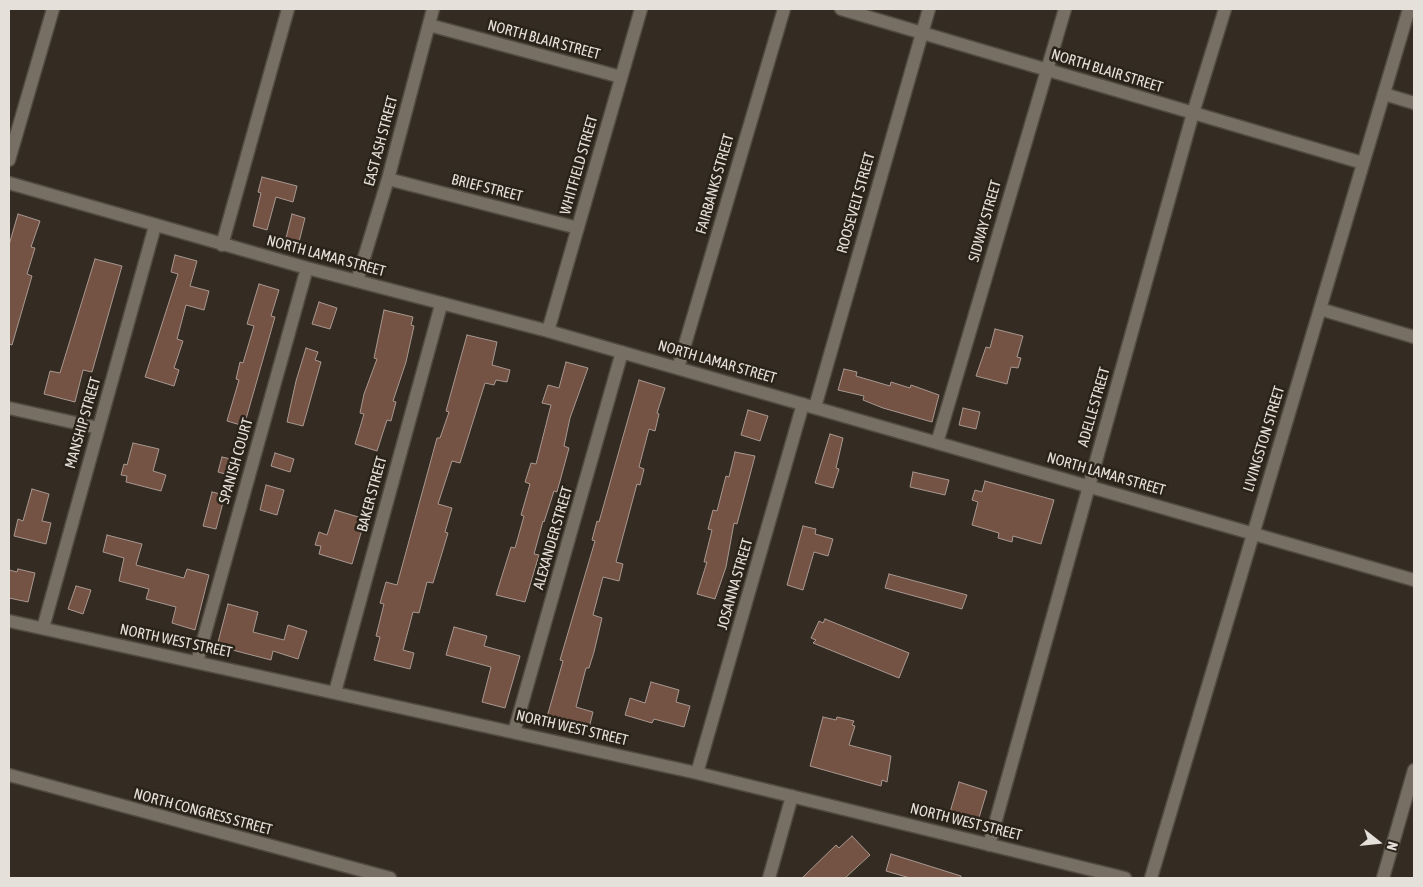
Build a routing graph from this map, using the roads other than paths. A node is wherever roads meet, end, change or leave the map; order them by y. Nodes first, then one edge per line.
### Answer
1 (53, 9) edge
2 (288, 9) edge
3 (434, 9) edge
4 (641, 9) edge
5 (784, 9) edge
6 (841, 9) edge
7 (929, 9) edge
8 (1064, 9) edge
9 (1225, 9) edge
10 (1409, 9) edge
11 (429, 25) junction
12 (922, 33) junction
13 (1047, 70) junction
14 (621, 77) junction
15 (1384, 94) junction
16 (1414, 103) edge
17 (1193, 113) junction
18 (9, 160) edge
19 (1363, 163) junction
20 (388, 179) junction
21 (9, 184) edge
22 (155, 226) junction
23 (578, 228) junction
24 (222, 245) junction
25 (307, 268) junction
26 (357, 281) junction
27 (441, 305) junction
28 (1320, 310) junction
29 (548, 331) junction
30 (1414, 337) edge
31 (622, 352) junction
32 (678, 368) junction
33 (809, 406) junction
34 (9, 408) edge
35 (98, 428) junction
36 (937, 443) junction
37 (1089, 486) junction
38 (1253, 533) junction
39 (1414, 580) edge
40 (9, 621) edge
41 (43, 628) junction
42 (197, 662) junction
43 (335, 692) junction
44 (514, 732) junction
45 (1414, 770) edge
46 (697, 773) junction
47 (9, 775) edge
48 (792, 796) junction
49 (989, 845) junction
50 (390, 878) edge
51 (769, 878) edge
52 (1125, 878) edge
53 (1151, 878) edge
54 (1383, 878) edge

1 - 18 street
2 - 24 street
3 - 11 street, EAST ASH STREET
4 - 14 street, WHITFIELD STREET
5 - 32 street, FAIRBANKS STREET
6 - 12 street, NORTH BLAIR STREET
7 - 12 street, ROOSEVELT STREET
8 - 13 street, SIDWAY STREET
9 - 17 street, ADELLE STREET
10 - 15 street, LIVINGSTON STREET
11 - 14 street, NORTH BLAIR STREET
11 - 20 street, EAST ASH STREET
12 - 13 street, NORTH BLAIR STREET
12 - 33 street, ROOSEVELT STREET
13 - 17 street, NORTH BLAIR STREET
13 - 36 street, SIDWAY STREET
14 - 23 street, WHITFIELD STREET
15 - 16 street
15 - 19 street, LIVINGSTON STREET
17 - 19 street, NORTH BLAIR STREET
17 - 37 street, ADELLE STREET
19 - 28 street, LIVINGSTON STREET
20 - 23 street, BRIEF STREET
20 - 26 street, EAST ASH STREET
21 - 22 street, NORTH LAMAR STREET
22 - 24 street, NORTH LAMAR STREET
22 - 35 street, MANSHIP STREET
23 - 29 street, WHITFIELD STREET
24 - 25 street, NORTH LAMAR STREET
25 - 26 street, NORTH LAMAR STREET
25 - 42 street, SPANISH COURT
26 - 27 street, NORTH LAMAR STREET
27 - 29 street, NORTH LAMAR STREET
27 - 43 street, BAKER STREET
28 - 30 street
28 - 38 street, LIVINGSTON STREET
29 - 31 street, NORTH LAMAR STREET
31 - 32 street, NORTH LAMAR STREET
31 - 44 street, ALEXANDER STREET
32 - 33 street, NORTH LAMAR STREET
33 - 36 street, NORTH LAMAR STREET
33 - 46 street, JOSANNA STREET
34 - 35 street
35 - 41 street, MANSHIP STREET
36 - 37 street, NORTH LAMAR STREET
37 - 38 street, NORTH LAMAR STREET
37 - 49 street, ADELLE STREET
38 - 39 street, NORTH LAMAR STREET
38 - 53 street, LIVINGSTON STREET
40 - 41 street, NORTH WEST STREET
41 - 42 street, NORTH WEST STREET
42 - 43 street, NORTH WEST STREET
43 - 44 street, NORTH WEST STREET
44 - 46 street, NORTH WEST STREET
45 - 54 street
46 - 48 street, NORTH WEST STREET
47 - 50 street, NORTH CONGRESS STREET
48 - 49 street, NORTH WEST STREET
48 - 51 street
49 - 52 street, NORTH WEST STREET

